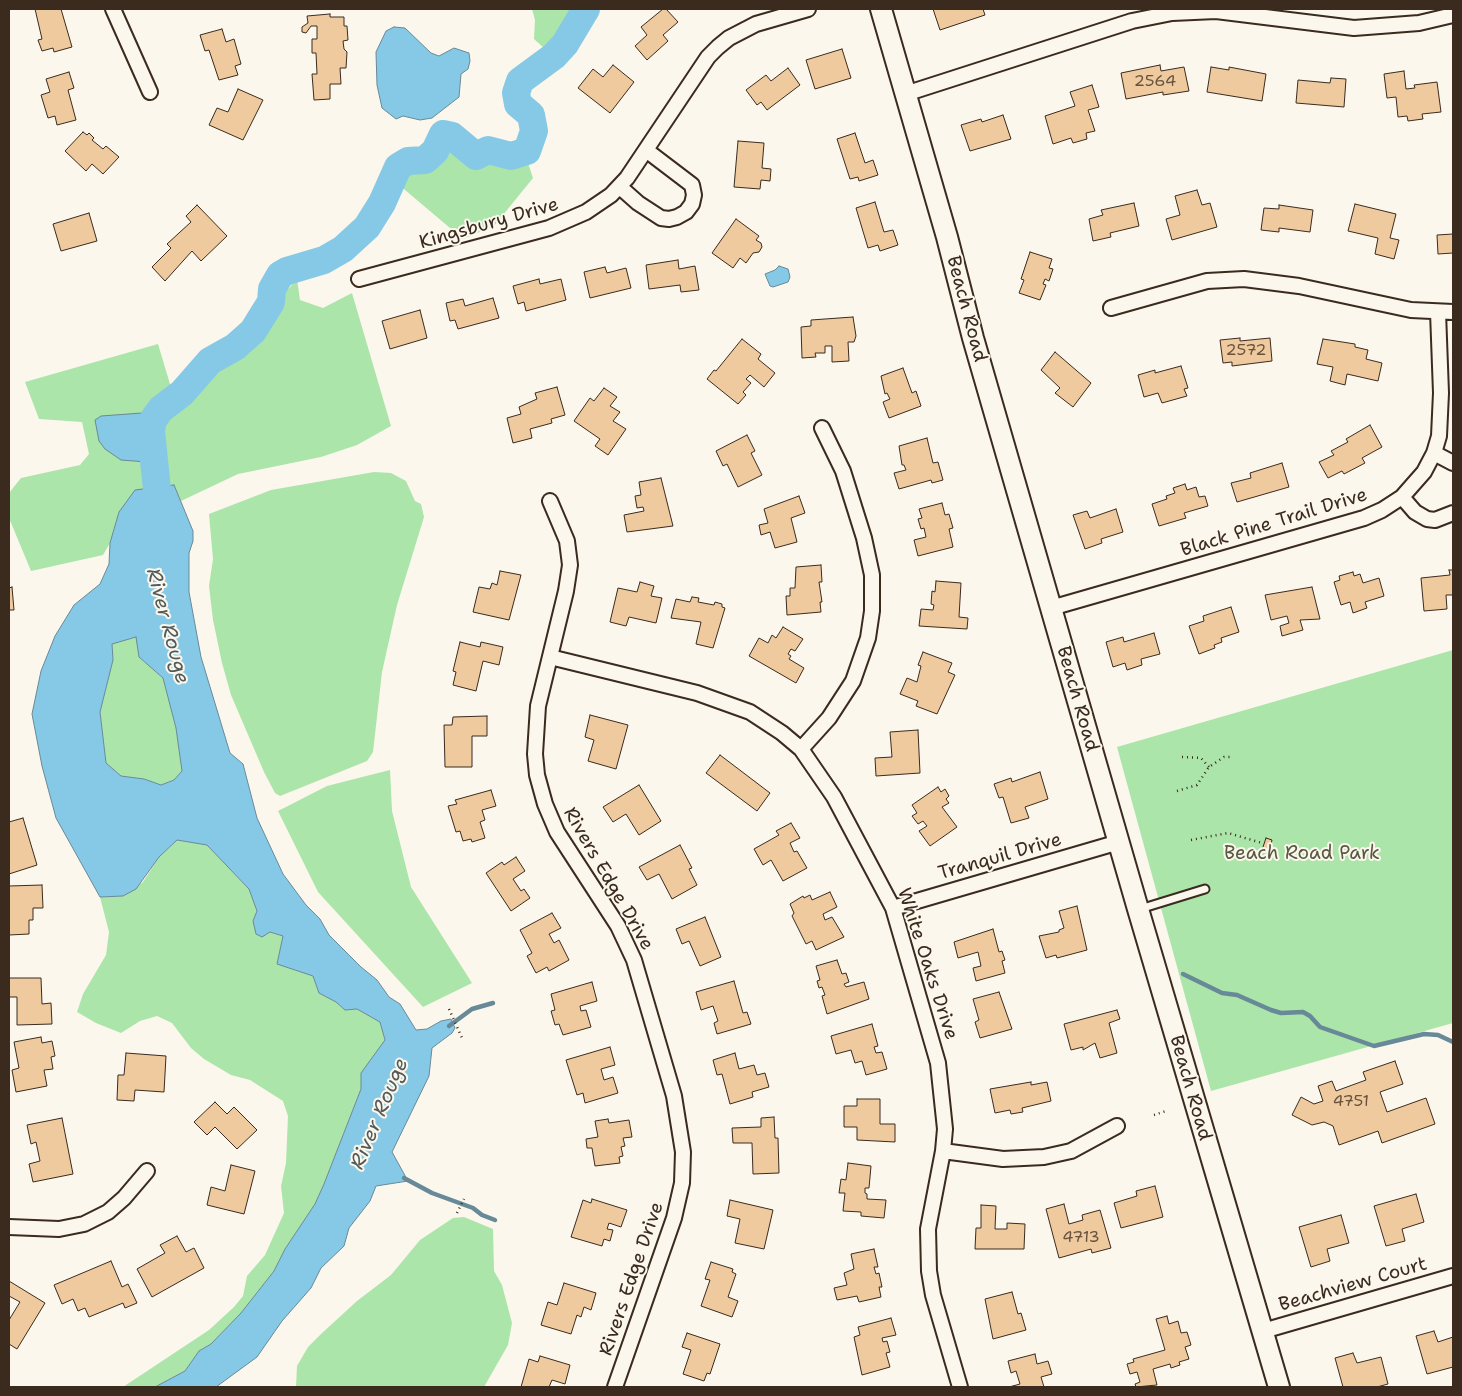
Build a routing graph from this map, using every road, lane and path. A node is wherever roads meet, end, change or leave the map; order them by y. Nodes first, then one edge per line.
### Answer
1 (113, 9) edge
2 (808, 9) edge
3 (881, 9) edge
4 (1315, 9) edge
5 (1453, 15) edge
6 (1313, 23) junction
7 (150, 92) dead end
8 (905, 94) junction
9 (646, 150) junction
10 (620, 187) junction
11 (359, 279) dead end
12 (1111, 308) dead end
13 (1438, 312) junction
14 (1453, 312) edge
15 (822, 428) dead end
16 (1434, 453) junction
17 (1453, 463) edge
18 (1402, 497) junction
19 (550, 501) dead end
20 (1453, 513) edge
21 (1051, 608) junction
22 (550, 657) junction
23 (801, 749) junction
24 (1182, 757) dead end
25 (1231, 757) dead end
26 (1210, 767) junction
27 (1178, 791) dead end
28 (1191, 840) dead end
29 (1119, 842) junction
30 (1262, 843) dead end
31 (1205, 890) dead end
32 (893, 908) junction
33 (1138, 909) junction
34 (449, 1009) dead end
35 (462, 1038) dead end
36 (1166, 1110) dead end
37 (1154, 1115) dead end
38 (1117, 1126) dead end
39 (943, 1151) junction
40 (147, 1171) dead end
41 (464, 1199) dead end
42 (457, 1213) dead end
43 (9, 1227) edge
44 (1453, 1276) edge
45 (1263, 1331) junction
46 (615, 1387) edge
47 (960, 1387) edge
48 (1279, 1387) edge

1 - 7 street
2 - 9 street, Kingsbury Drive
3 - 8 street, Beach Road
4 - 6 street
5 - 6 street
6 - 8 street
8 - 21 street, Beach Road
9 - 10 street, Kingsbury Drive
9 - 10 street
10 - 11 street, Kingsbury Drive
12 - 13 street
13 - 14 street
13 - 16 street, Black Pine Trail Drive
15 - 23 street
16 - 17 street
16 - 18 street, Black Pine Trail Drive
18 - 20 street
18 - 21 street, Black Pine Trail Drive
19 - 22 street, Rivers Edge Drive
21 - 29 street, Beach Road
22 - 23 street, White Oaks Drive
22 - 46 street, Rivers Edge Drive
23 - 32 street, White Oaks Drive
24 - 26 path
25 - 26 path
26 - 27 path
28 - 30 path
29 - 32 street, Tranquil Drive
29 - 33 street, Beach Road
31 - 33 lane
32 - 39 street, White Oaks Drive
33 - 45 street, Beach Road
34 - 35 path
36 - 37 path
38 - 39 street
39 - 47 street, White Oaks Drive
40 - 43 street
41 - 42 path
44 - 45 street, Beachview Court
45 - 48 street, Beach Road

